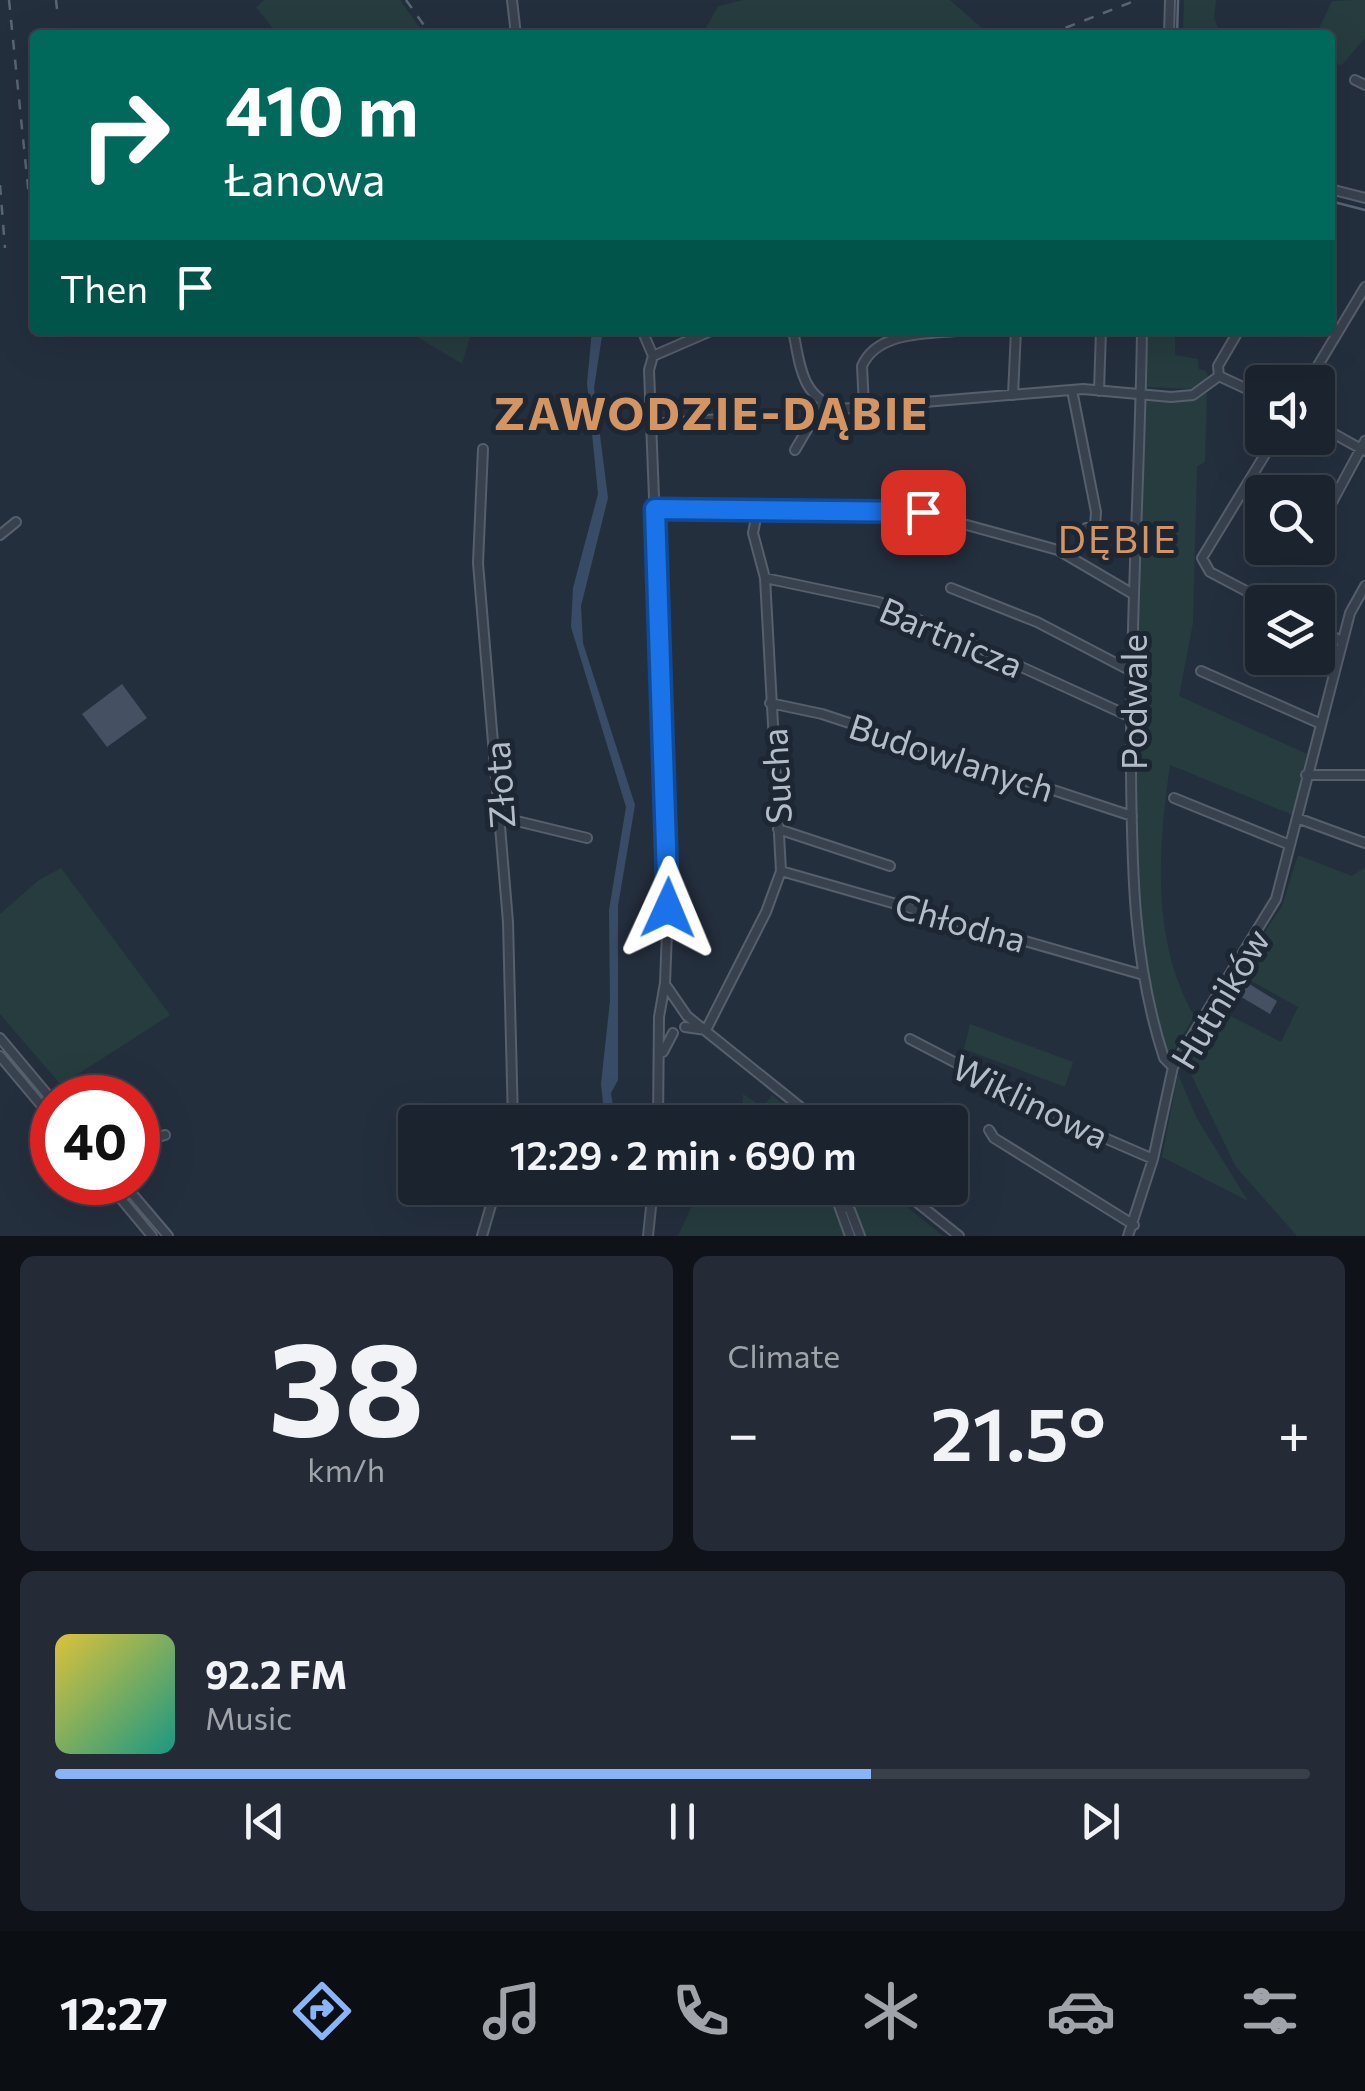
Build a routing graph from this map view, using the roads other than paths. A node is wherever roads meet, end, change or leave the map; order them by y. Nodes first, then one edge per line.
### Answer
1 (512, 0) edge
2 (1170, 0) edge
3 (515, 30) edge
4 (1169, 30) edge
5 (1355, 80) dead end
6 (1365, 85) edge
7 (1335, 191) edge
8 (1365, 198) edge
9 (1365, 288) edge
10 (644, 335) edge
11 (701, 335) edge
12 (795, 335) edge
13 (926, 335) edge
14 (1016, 335) edge
15 (1101, 335) edge
16 (1142, 335) edge
17 (1236, 335) edge
18 (653, 356) junction
19 (1318, 365) edge
20 (1219, 376) junction
21 (1245, 388) edge
22 (1072, 390) junction
23 (1100, 390) junction
24 (1012, 395) junction
25 (1141, 395) junction
26 (822, 404) junction
27 (864, 407) junction
28 (762, 416) dead end
29 (651, 424) junction
30 (1335, 434) edge
31 (1364, 447) edge
32 (483, 448) dead end
33 (795, 450) dead end
34 (1265, 455) edge
35 (1335, 497) edge
36 (758, 508) junction
37 (655, 509) junction
38 (1094, 517) dead end
39 (16, 522) dead end
40 (0, 535) edge
41 (765, 578) junction
42 (1365, 586) edge
43 (951, 588) dead end
44 (1245, 590) edge
45 (1133, 594) junction
46 (1335, 638) edge
47 (1342, 641) junction
48 (1131, 671) junction
49 (1201, 671) dead end
50 (770, 702) junction
51 (1131, 717) junction
52 (1319, 723) junction
53 (1306, 775) junction
54 (1365, 775) edge
55 (1174, 798) dead end
56 (1132, 816) junction
57 (500, 817) junction
58 (1296, 818) junction
59 (778, 829) junction
60 (587, 838) dead end
61 (1365, 843) edge
62 (1290, 845) junction
63 (890, 866) dead end
64 (781, 871) junction
65 (1140, 974) junction
66 (665, 983) junction
67 (676, 1005) junction
68 (663, 1008) junction
69 (687, 1016) junction
70 (660, 1027) junction
71 (685, 1027) junction
72 (706, 1030) junction
73 (673, 1034) junction
74 (0, 1038) edge
75 (910, 1039) dead end
76 (0, 1056) edge
77 (660, 1056) junction
78 (1173, 1066) junction
79 (31, 1075) edge
80 (30, 1091) edge
81 (513, 1105) edge
82 (659, 1105) edge
83 (798, 1105) edge
84 (989, 1130) dead end
85 (165, 1134) dead end
86 (160, 1136) edge
87 (1153, 1159) junction
88 (126, 1205) edge
89 (142, 1205) edge
90 (491, 1205) edge
91 (651, 1205) edge
92 (837, 1205) edge
93 (845, 1205) edge
94 (920, 1205) edge
95 (1134, 1226) junction
96 (152, 1236) edge
97 (168, 1236) edge
98 (482, 1236) edge
99 (648, 1236) edge
100 (850, 1236) edge
101 (860, 1236) edge
102 (959, 1236) edge
103 (1128, 1236) edge

1 - 3 street
2 - 4 street
5 - 6 street
7 - 8 street
9 - 19 street
10 - 18 street
11 - 18 street
12 - 26 street
13 - 27 street
14 - 24 street
15 - 23 street
16 - 25 street, Podwale
17 - 20 street
18 - 29 street
20 - 21 street
20 - 25 street
22 - 23 street
22 - 24 street
22 - 38 street
23 - 25 street
24 - 27 street
25 - 45 street, Podwale
26 - 27 street
26 - 33 street
28 - 29 street
29 - 37 street
30 - 31 street
31 - 35 street
32 - 57 street, Złota
34 - 44 street
36 - 37 street
36 - 41 street, Sucha
36 - 45 street
37 - 66 street
39 - 40 street
41 - 50 street, Sucha
41 - 51 street, Bartnicza
42 - 47 street, Hutników
43 - 48 street
45 - 48 street, Podwale
46 - 47 street
47 - 52 street, Hutników
48 - 51 street, Podwale
49 - 52 street
50 - 56 street, Budowlanych
50 - 59 street, Sucha
51 - 56 street, Podwale
52 - 53 street, Hutników
53 - 54 street
53 - 58 street, Hutników
55 - 62 street
56 - 65 street, Podwale
57 - 60 street
57 - 81 street, Złota
58 - 61 street
58 - 62 street, Hutników
59 - 63 street
59 - 64 street, Sucha
62 - 78 street, Hutników
64 - 65 street, Chłodna
64 - 72 street, Sucha
65 - 78 street, Podwale
66 - 67 street
66 - 68 street
67 - 68 street
67 - 69 street
68 - 70 street
69 - 71 street
69 - 72 street
70 - 73 street
70 - 77 street
71 - 72 street
71 - 73 street
72 - 83 street
73 - 77 street
74 - 79 street
75 - 87 street, Wiklinowa
76 - 80 street
77 - 82 street
78 - 87 street, Hutników
84 - 95 street
85 - 86 street
87 - 95 street, Hutników
88 - 96 street
89 - 97 street
90 - 98 street
91 - 99 street
92 - 100 street
93 - 101 street
94 - 102 street
95 - 103 street, Hutników

